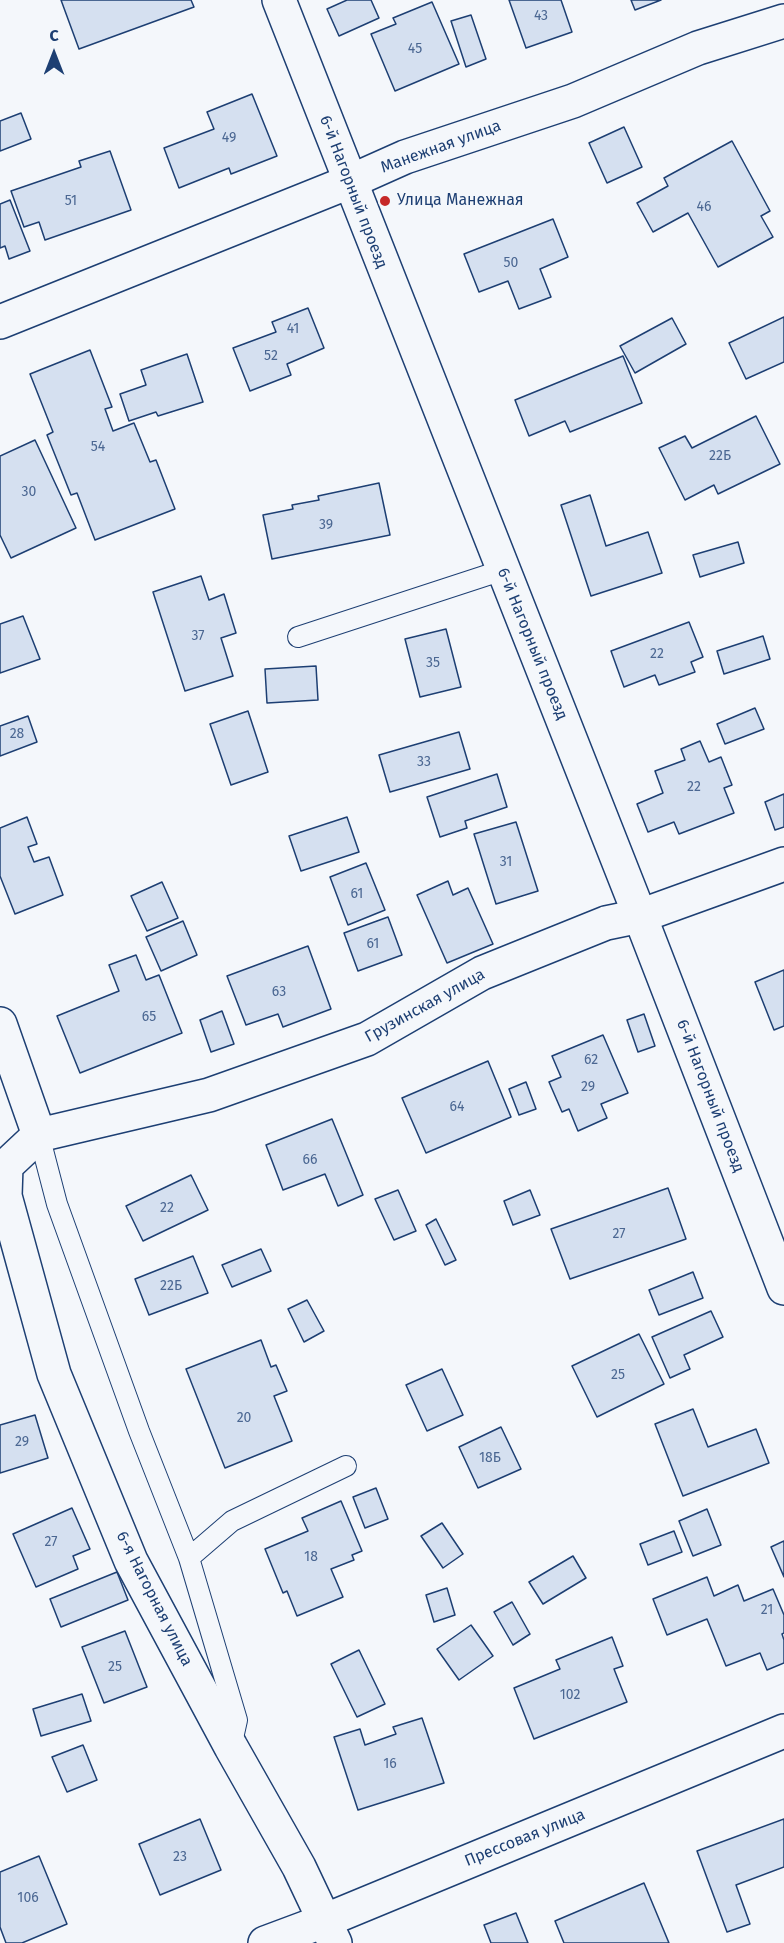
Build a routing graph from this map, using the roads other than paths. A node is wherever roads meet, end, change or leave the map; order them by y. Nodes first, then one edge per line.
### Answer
1 (279, 0) edge
2 (784, 21) edge
3 (350, 182) junction
4 (0, 322) edge
5 (502, 570) junction
6 (298, 637) dead end
7 (784, 864) edge
8 (640, 916) junction
9 (0, 1024) edge
10 (39, 1135) junction
11 (3, 1167) edge
12 (784, 1288) edge
13 (346, 1466) dead end
14 (189, 1558) junction
15 (784, 1731) edge
16 (231, 1747) junction
17 (329, 1932) edge
18 (265, 1943) edge

1 - 3 street, 6-й Нагорный проезд
2 - 3 street, Манежная улица
3 - 4 street, Манежная улица
3 - 5 street, 6-й Нагорный проезд
5 - 6 lane
5 - 8 street, 6-й Нагорный проезд
7 - 8 street, Грузинская улица
8 - 10 street, Грузинская улица
8 - 12 street, 6-й Нагорный проезд
9 - 10 street
10 - 11 street, Грузинская улица
10 - 14 lane
11 - 16 street, 6-я Нагорная улица
13 - 14 lane
14 - 16 lane
15 - 17 street, Прессовая улица
16 - 17 street, 6-я Нагорная улица
17 - 18 street, Прессовая улица

